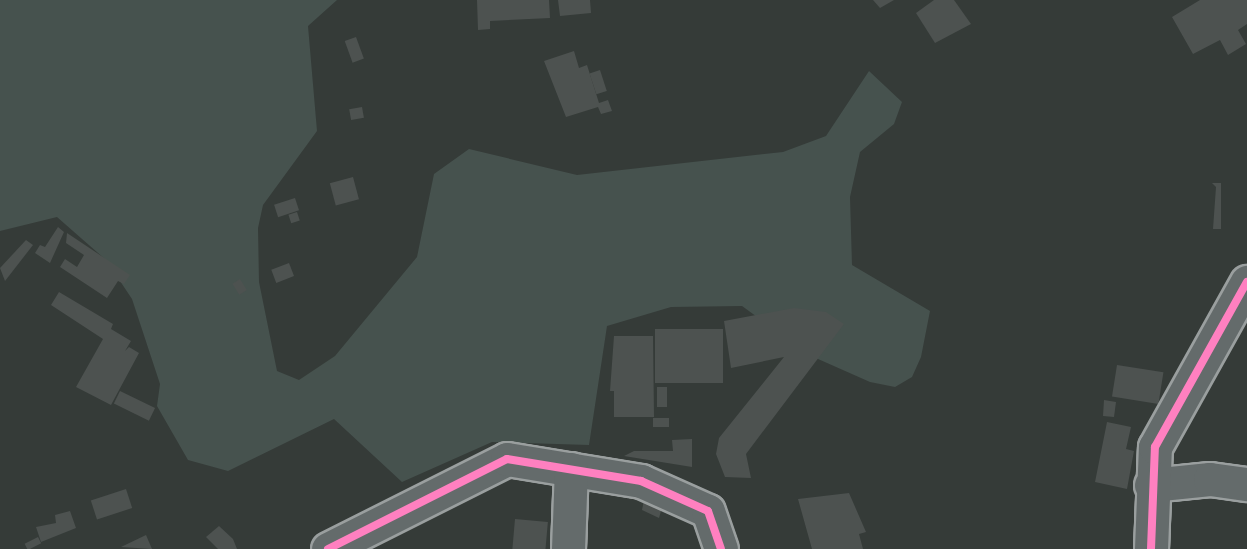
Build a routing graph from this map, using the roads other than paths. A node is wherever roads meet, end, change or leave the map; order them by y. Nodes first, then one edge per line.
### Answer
1 (1247, 282) edge
2 (571, 469) junction
3 (1247, 484) edge
4 (1151, 485) junction
5 (328, 549) edge
6 (568, 549) edge
7 (721, 549) edge
8 (1151, 549) edge

1 - 4 street
2 - 5 street
2 - 6 street
2 - 7 street
3 - 4 street
4 - 8 street

